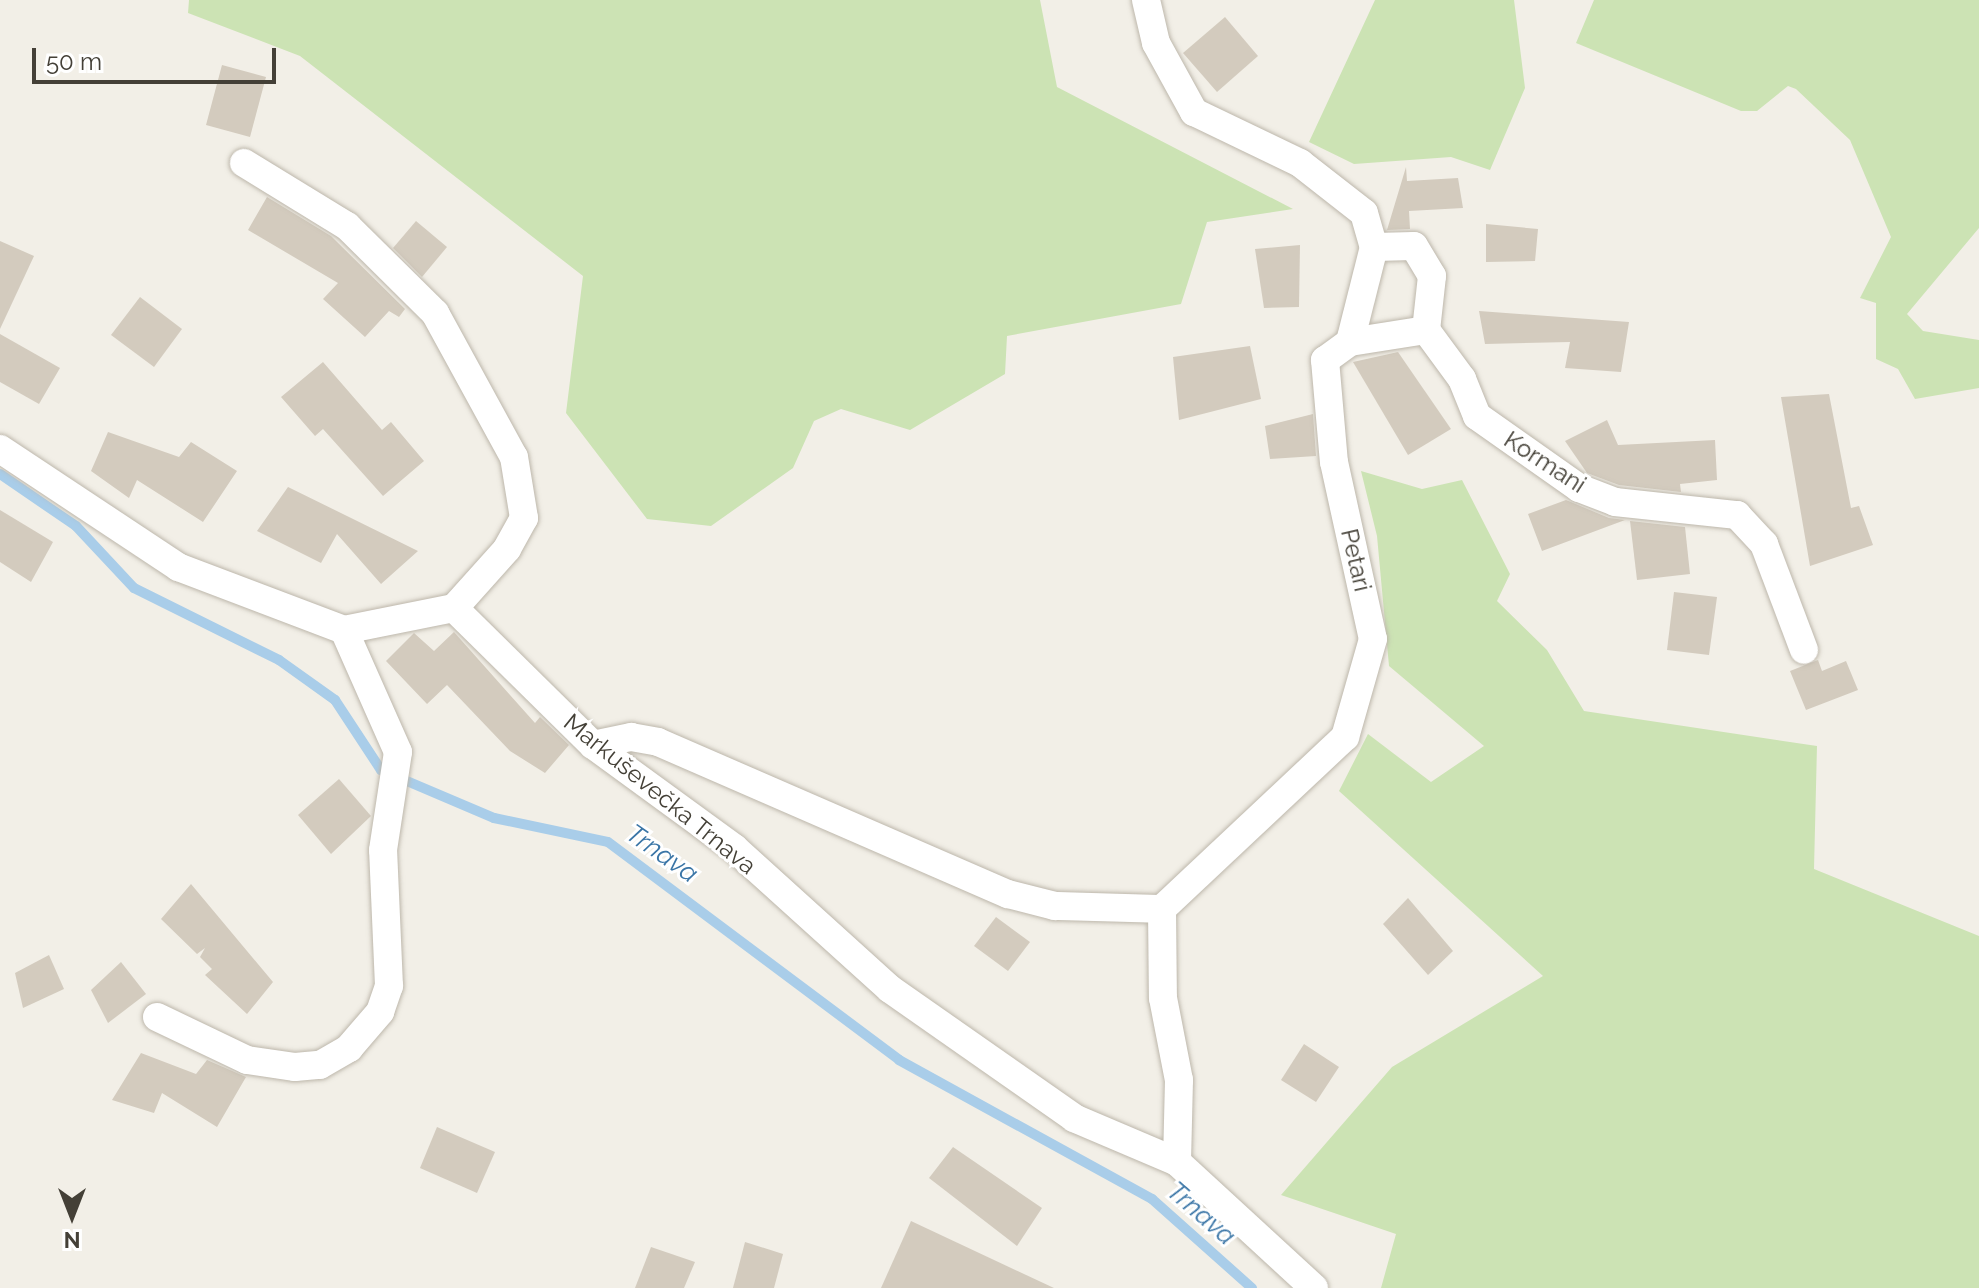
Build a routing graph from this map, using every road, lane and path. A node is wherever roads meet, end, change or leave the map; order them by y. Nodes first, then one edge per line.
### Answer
1 (1146, 0) edge
2 (244, 163) dead end
3 (1374, 247) junction
4 (1426, 330) junction
5 (1350, 342) junction
6 (0, 449) edge
7 (454, 608) junction
8 (344, 630) junction
9 (1804, 650) dead end
10 (593, 745) junction
11 (1162, 909) junction
12 (157, 1017) dead end
13 (1177, 1162) junction
14 (1300, 1285) edge

1 - 3 street
2 - 7 street
3 - 4 street
3 - 5 street, Petari
4 - 5 street
4 - 9 street, Kormani
5 - 11 street, Petari
6 - 8 street
7 - 8 street
7 - 10 street, Markuševečka Trnava
8 - 12 street
10 - 11 street
10 - 13 street, Markuševečka Trnava
11 - 13 street
13 - 14 street

